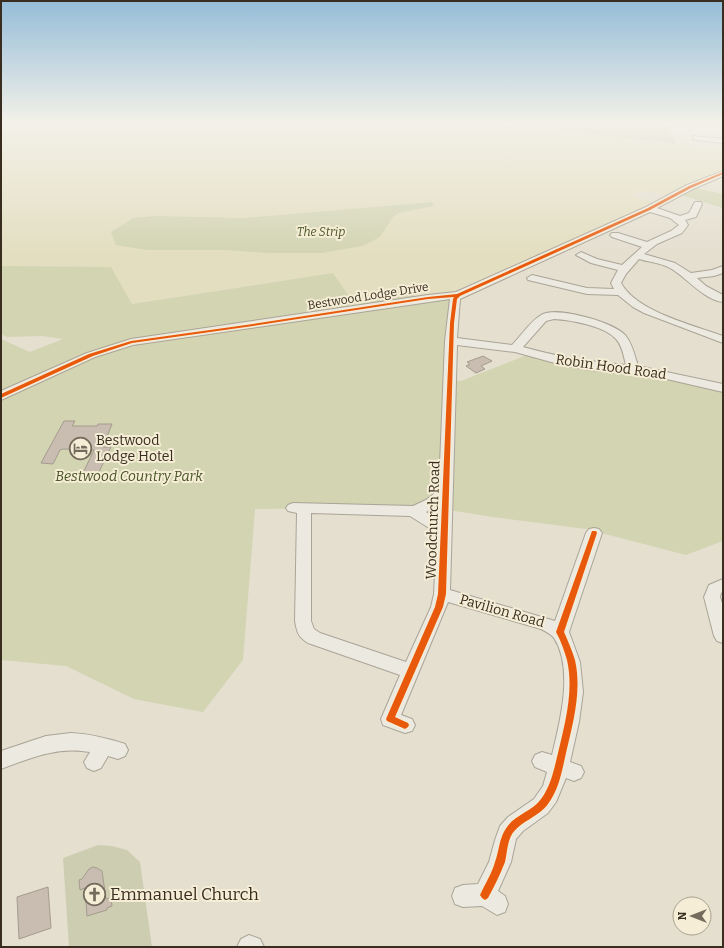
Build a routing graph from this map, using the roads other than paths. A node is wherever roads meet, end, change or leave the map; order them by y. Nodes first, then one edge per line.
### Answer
1 (723, 173) edge
2 (694, 207) dead end
3 (649, 209) junction
4 (678, 219) junction
5 (619, 238) dead end
6 (649, 246) junction
7 (581, 255) dead end
8 (639, 256) junction
9 (625, 269) junction
10 (722, 270) edge
11 (689, 276) junction
12 (532, 278) dead end
13 (702, 288) junction
14 (690, 290) dead end
15 (620, 292) junction
16 (458, 295) junction
17 (720, 301) edge
18 (723, 340) edge
19 (451, 341) junction
20 (515, 349) junction
21 (633, 369) junction
22 (723, 388) edge
23 (1, 396) edge
24 (446, 491) junction
25 (413, 511) junction
26 (445, 531) junction
27 (594, 533) dead end
28 (723, 585) edge
29 (442, 594) junction
30 (560, 632) junction
31 (723, 636) edge
32 (410, 671) junction
33 (405, 725) dead end
34 (105, 753) dead end
35 (1, 760) edge
36 (463, 896) dead end

1 - 3 street, Bestwood Lodge Drive
2 - 4 street
3 - 4 street
3 - 16 street, Bestwood Lodge Drive
4 - 6 street
5 - 6 street
6 - 8 street
7 - 9 street
8 - 9 street
8 - 11 street
9 - 15 street
10 - 11 street
11 - 13 street
12 - 15 street
13 - 14 street
13 - 17 street
15 - 18 street
16 - 19 street, Woodchurch Road
16 - 23 street, Bestwood Lodge Drive
19 - 20 street, Robin Hood Road
19 - 24 street, Woodchurch Road
20 - 21 street, Robin Hood Road
20 - 21 street
21 - 22 street, Robin Hood Road
24 - 25 street
24 - 26 street, Woodchurch Road
25 - 26 street
25 - 32 street
26 - 29 street, Woodchurch Road
27 - 30 street, Pavilion Road
28 - 31 street
29 - 30 street, Pavilion Road
29 - 32 street, Woodchurch Road
30 - 36 street, Pavilion Road
32 - 33 street, Woodchurch Road
34 - 35 street

